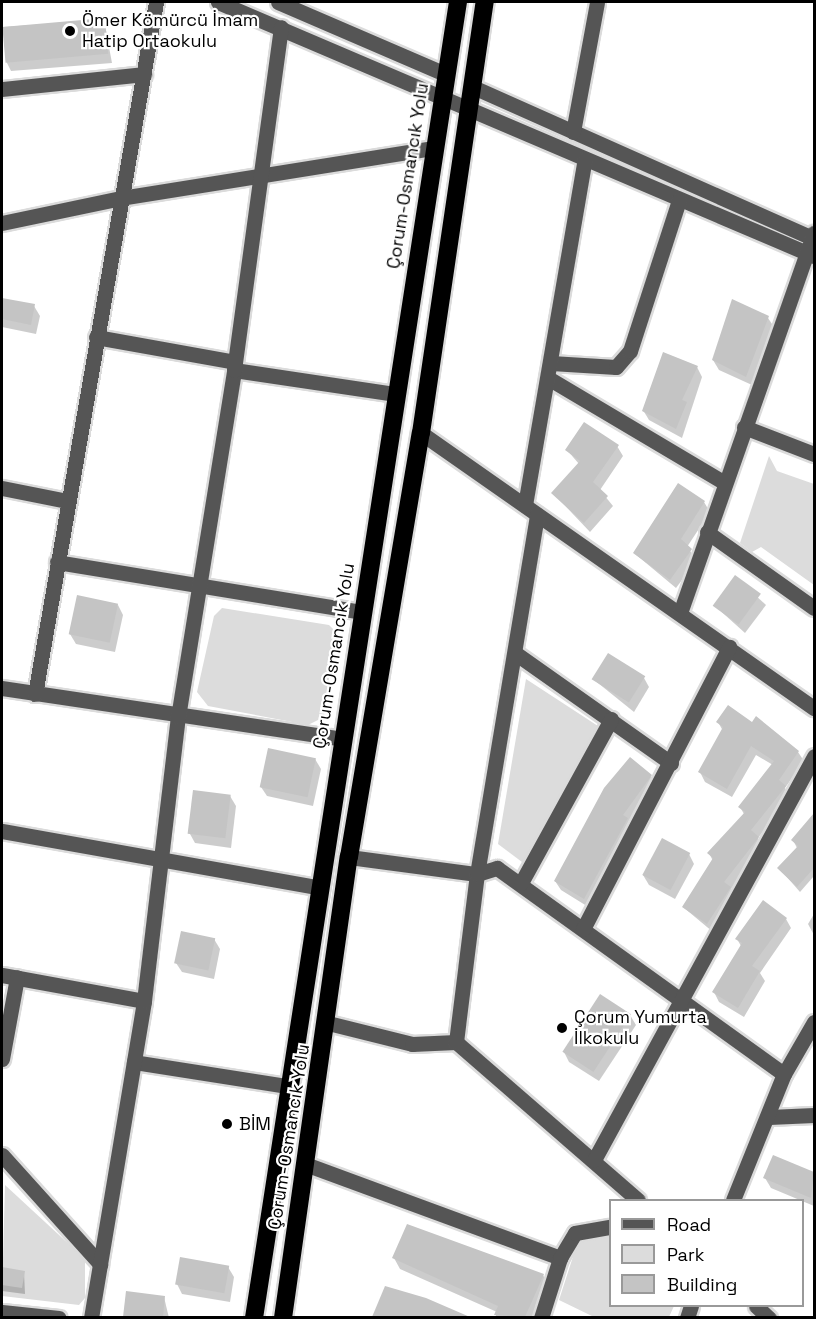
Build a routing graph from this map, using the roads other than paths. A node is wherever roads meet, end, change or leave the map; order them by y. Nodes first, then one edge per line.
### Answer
1 (156, 2) edge
2 (218, 2) edge
3 (282, 2) edge
4 (458, 2) edge
5 (485, 2) edge
6 (597, 2) edge
7 (281, 27) junction
8 (144, 74) junction
9 (445, 74) junction
10 (473, 87) junction
11 (2, 88) edge
12 (441, 97) junction
13 (469, 109) junction
14 (573, 132) junction
15 (434, 148) junction
16 (585, 159) junction
17 (258, 177) junction
18 (121, 198) junction
19 (679, 200) junction
20 (2, 223) edge
21 (814, 236) edge
22 (811, 255) edge
23 (96, 337) junction
24 (235, 366) junction
25 (550, 370) junction
26 (394, 394) junction
27 (744, 427) junction
28 (421, 434) junction
29 (814, 454) edge
30 (723, 482) junction
31 (2, 488) edge
32 (67, 501) junction
33 (531, 510) junction
34 (707, 532) junction
35 (57, 562) junction
36 (200, 589) junction
37 (814, 608) edge
38 (363, 612) junction
39 (680, 613) junction
40 (729, 647) junction
41 (515, 654) junction
42 (2, 688) edge
43 (35, 694) junction
44 (814, 708) edge
45 (178, 717) junction
46 (611, 719) junction
47 (342, 739) junction
48 (814, 756) edge
49 (671, 763) junction
50 (2, 831) edge
51 (159, 856) junction
52 (349, 857) junction
53 (477, 874) junction
54 (521, 883) junction
55 (317, 887) junction
56 (584, 929) junction
57 (9, 976) edge
58 (144, 1001) junction
59 (681, 1002) junction
60 (814, 1022) edge
61 (328, 1023) junction
62 (456, 1042) junction
63 (2, 1059) edge
64 (134, 1062) junction
65 (784, 1074) junction
66 (288, 1086) junction
67 (814, 1115) edge
68 (769, 1117) junction
69 (2, 1155) edge
70 (594, 1160) junction
71 (305, 1164) junction
72 (637, 1199) edge
73 (732, 1199) edge
74 (609, 1227) edge
75 (560, 1258) junction
76 (100, 1264) junction
77 (2, 1312) edge
78 (59, 1317) edge
79 (91, 1317) edge
80 (254, 1317) edge
81 (283, 1317) edge
82 (541, 1317) edge

1 - 8 street
2 - 7 street
3 - 9 street
4 - 9 highway, Çorum-Osmancık Yolu
5 - 10 highway, Çorum-Osmancık Yolu
6 - 14 street
7 - 12 street
7 - 17 street
8 - 11 street
8 - 18 street
9 - 12 highway, Çorum-Osmancık Yolu
10 - 13 highway, Çorum-Osmancık Yolu
10 - 14 street
12 - 13 street
12 - 15 highway, Çorum-Osmancık Yolu
13 - 16 street
13 - 28 highway, Çorum-Osmancık Yolu
14 - 21 street
15 - 17 street
15 - 26 highway, Çorum-Osmancık Yolu
16 - 19 street
16 - 25 street
17 - 18 street
17 - 24 street
18 - 20 street
18 - 23 street
19 - 22 street
19 - 25 street
21 - 22 street
22 - 27 street
23 - 24 street
23 - 32 street
24 - 26 street
24 - 36 street
25 - 30 street
25 - 33 street
26 - 38 highway, Çorum-Osmancık Yolu
27 - 29 street
27 - 30 street
28 - 33 street
28 - 52 highway, Çorum-Osmancık Yolu
30 - 34 street
31 - 32 street
32 - 35 street
33 - 39 street
33 - 41 street
34 - 37 street
34 - 39 street
35 - 36 street
35 - 43 street
36 - 38 street
36 - 45 street
38 - 47 highway, Çorum-Osmancık Yolu
39 - 40 street
40 - 44 street
40 - 49 street
41 - 46 street
41 - 53 street
42 - 43 street
43 - 45 street
45 - 47 street
45 - 51 street
46 - 49 street
46 - 54 street
47 - 55 highway, Çorum-Osmancık Yolu
48 - 59 street
49 - 56 street
50 - 51 street
51 - 55 street
51 - 58 street
52 - 53 street
52 - 61 highway, Çorum-Osmancık Yolu
53 - 54 street
53 - 62 street
54 - 56 street
55 - 66 highway, Çorum-Osmancık Yolu
56 - 59 street
57 - 58 street
57 - 63 street
58 - 64 street
59 - 65 street
59 - 70 street
60 - 65 street
61 - 62 street
61 - 71 highway, Çorum-Osmancık Yolu
62 - 70 street
64 - 66 street
64 - 76 street
65 - 68 street
66 - 80 highway, Çorum-Osmancık Yolu
67 - 68 street
68 - 73 street
69 - 76 street
70 - 72 street
71 - 75 street
71 - 81 highway, Çorum-Osmancık Yolu
74 - 75 street
75 - 82 street
76 - 79 street
77 - 78 street

